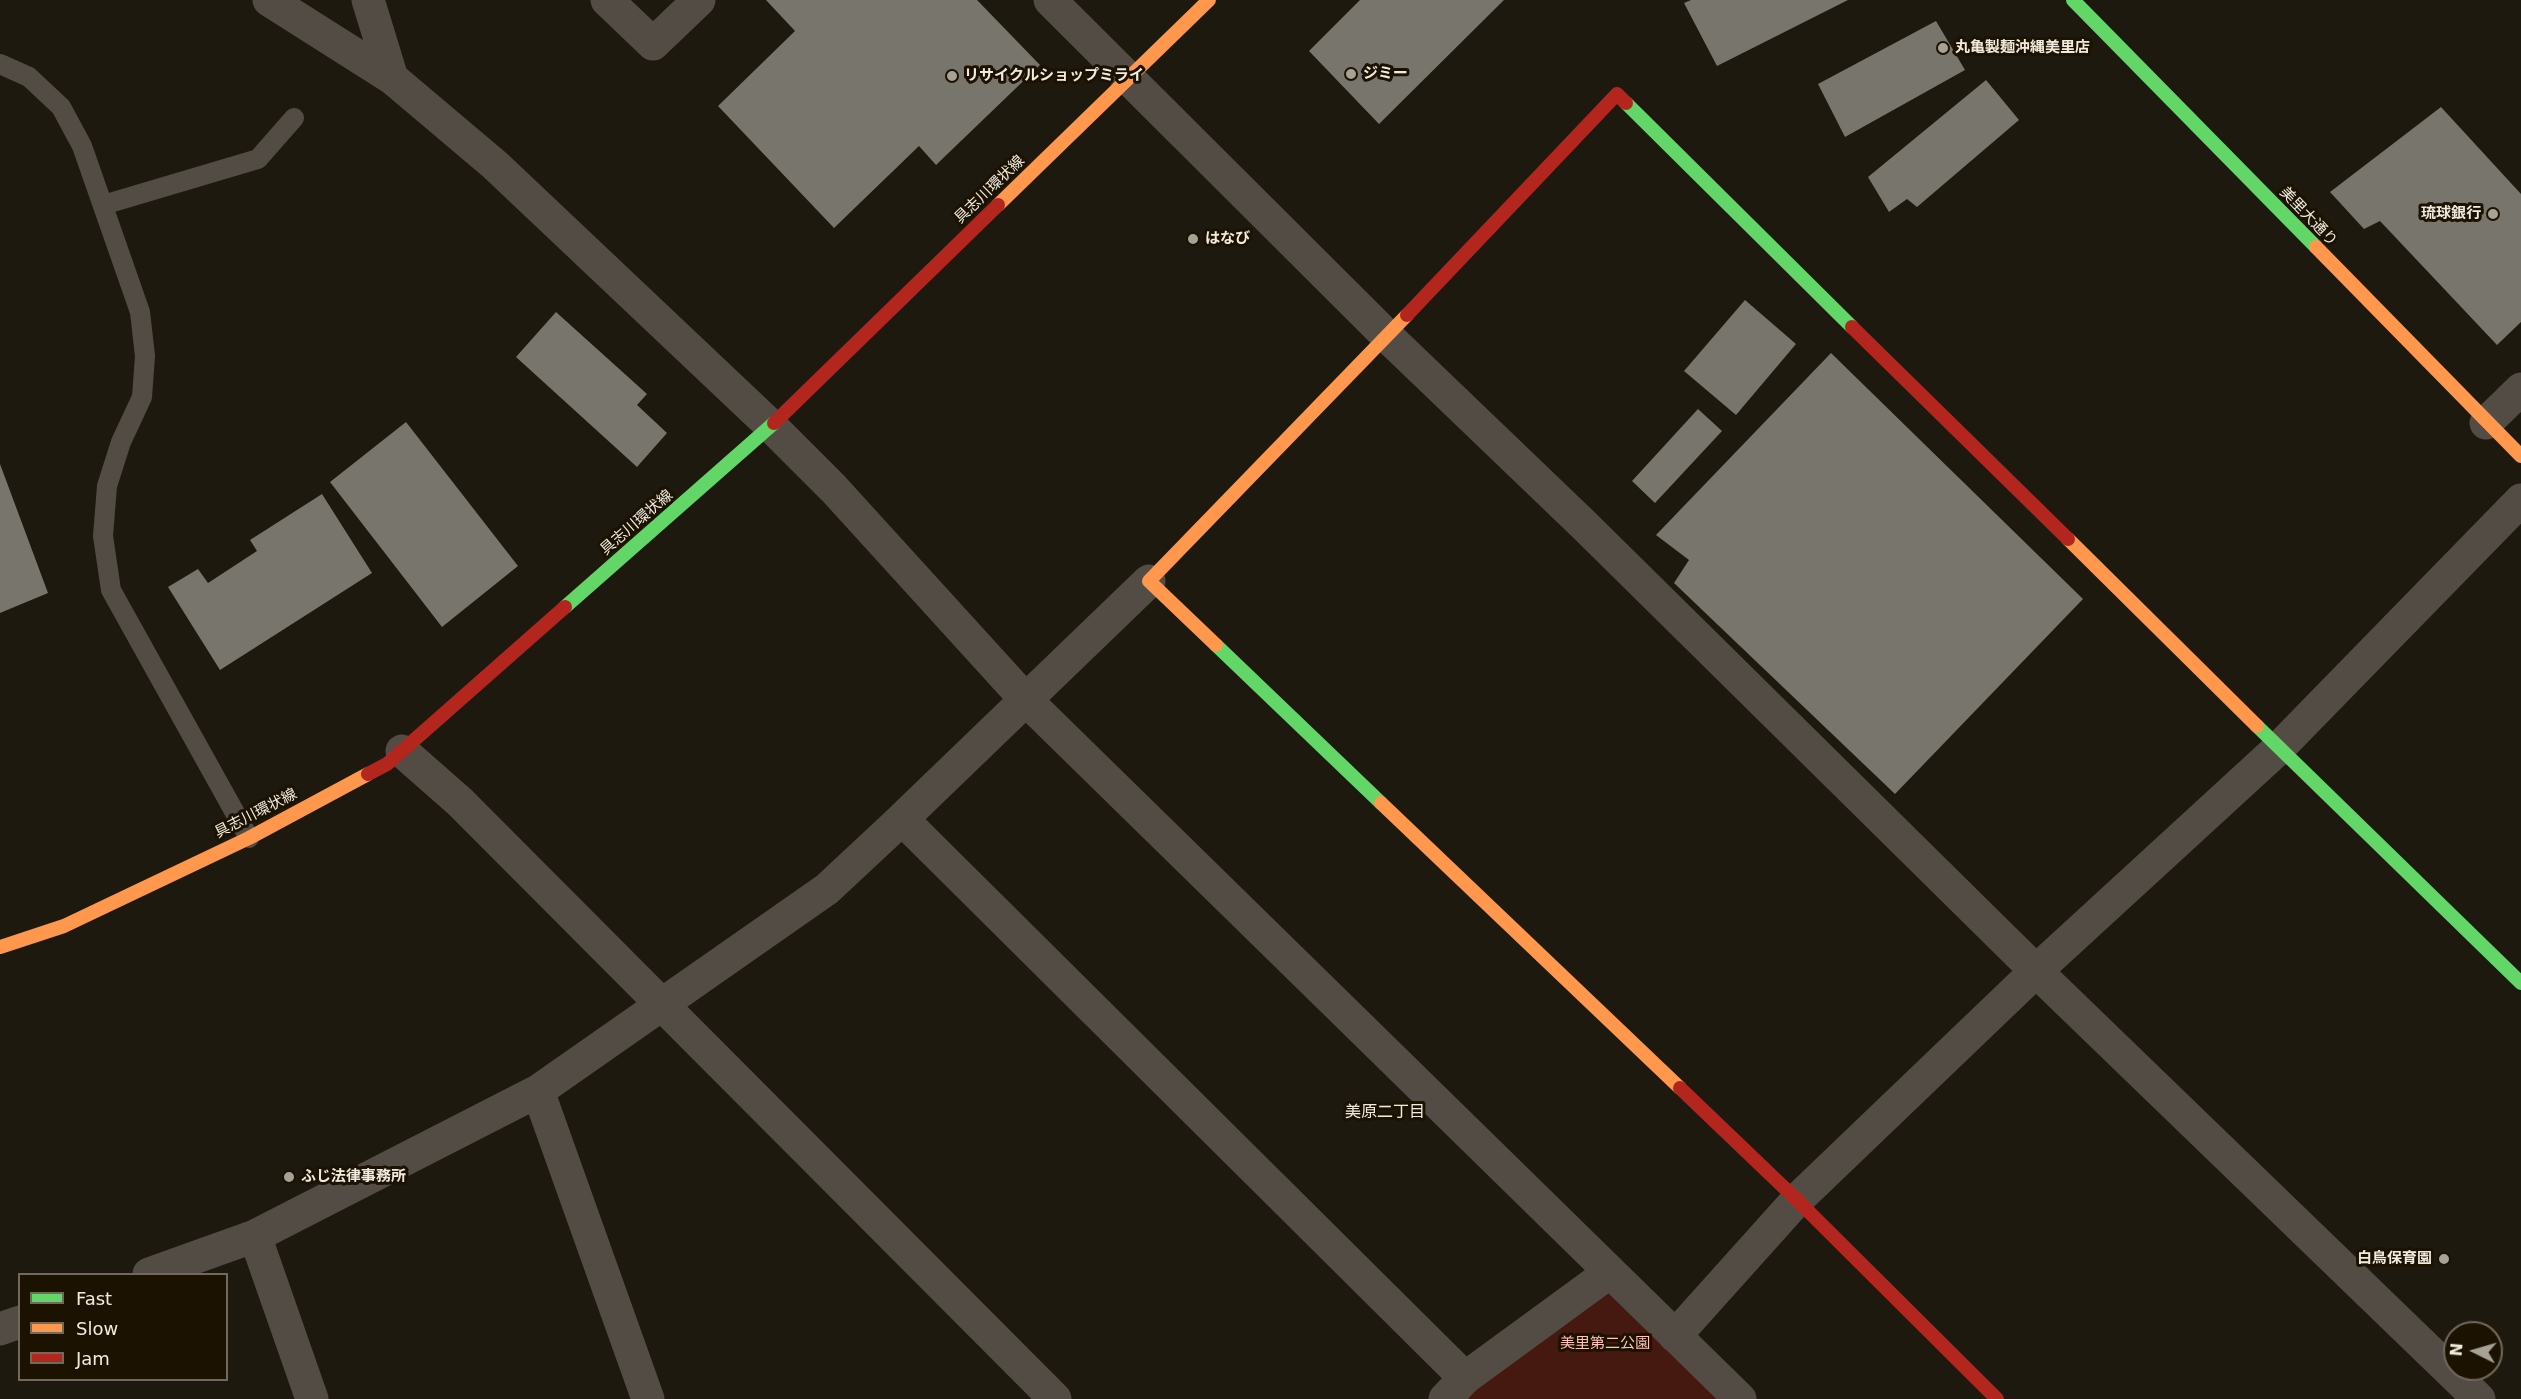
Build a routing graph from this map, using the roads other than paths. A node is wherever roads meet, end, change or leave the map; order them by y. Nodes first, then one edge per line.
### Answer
1 (368, 0) edge
2 (608, 0) edge
3 (699, 0) edge
4 (1050, 0) edge
5 (1209, 0) edge
6 (2073, 0) edge
7 (281, 3) edge
8 (0, 64) edge
9 (392, 78) junction
10 (1129, 79) junction
11 (294, 118) dead end
12 (103, 205) junction
13 (1387, 336) junction
14 (2521, 389) edge
15 (2486, 423) junction
16 (771, 426) junction
17 (2521, 456) edge
18 (2521, 500) edge
19 (1149, 581) junction
20 (1026, 700) junction
21 (2279, 748) junction
22 (402, 751) junction
23 (902, 819) junction
24 (249, 838) junction
25 (0, 947) edge
26 (2037, 971) junction
27 (2521, 983) edge
28 (664, 1005) junction
29 (538, 1091) junction
30 (1797, 1200) junction
31 (255, 1236) junction
32 (1610, 1272) junction
33 (154, 1273) edge
34 (18, 1323) edge
35 (0, 1329) edge
36 (1675, 1336) junction
37 (1455, 1389) edge
38 (312, 1399) edge
39 (648, 1399) edge
40 (1055, 1399) edge
41 (1740, 1399) edge
42 (1997, 1399) edge
43 (2479, 1399) edge

1 - 9 street
2 - 3 street
4 - 10 street
5 - 10 street, 具志川環状線
6 - 15 street, 美里大通り
7 - 9 street
8 - 12 lane
9 - 16 street
10 - 13 street
10 - 16 street, 具志川環状線
11 - 12 lane
12 - 24 lane
13 - 19 street
13 - 21 street
13 - 26 street
14 - 15 street
15 - 17 street, 美里大通り
16 - 20 street
16 - 22 street, 具志川環状線
18 - 21 street
19 - 20 street
19 - 30 street
20 - 23 street
20 - 32 street
21 - 26 street
21 - 27 street
22 - 24 street, 具志川環状線
22 - 28 street
23 - 28 street
23 - 37 street
24 - 25 street, 具志川環状線
26 - 30 street
26 - 43 street
28 - 29 street
28 - 40 street
29 - 31 street
29 - 39 street
30 - 36 street
30 - 42 street
31 - 33 street
31 - 38 street
32 - 36 street
32 - 37 street
34 - 35 street
36 - 41 street

